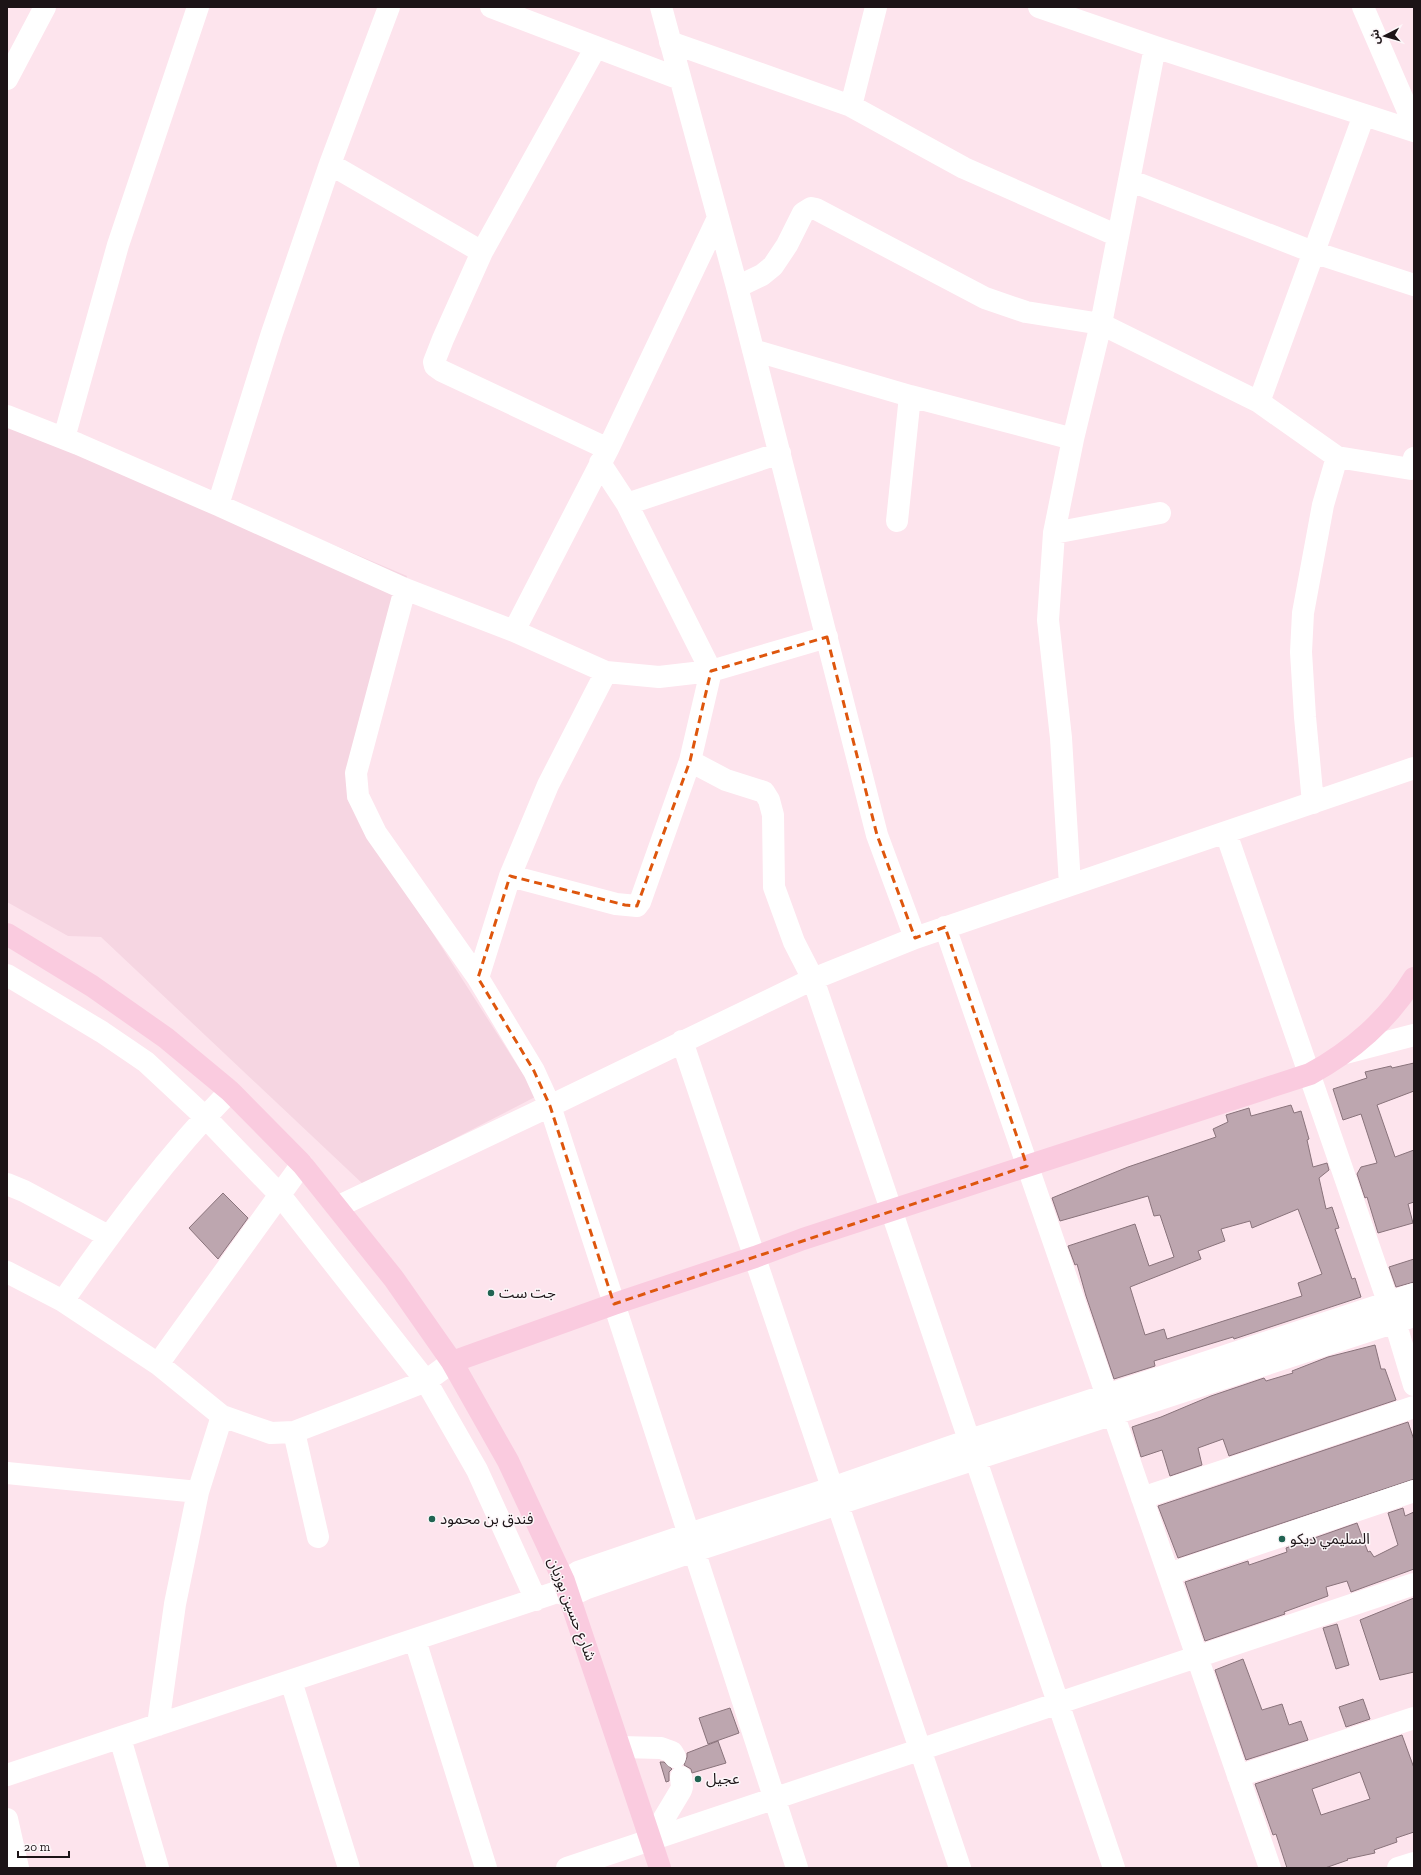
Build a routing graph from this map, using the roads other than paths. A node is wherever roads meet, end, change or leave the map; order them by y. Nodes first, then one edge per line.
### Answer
1 (45, 7) edge
2 (198, 7) edge
3 (389, 7) edge
4 (492, 7) edge
5 (661, 7) edge
6 (876, 7) edge
7 (1039, 7) edge
8 (1363, 7) edge
9 (670, 42) junction
10 (596, 47) junction
11 (1155, 47) junction
12 (7, 79) edge
13 (680, 79) junction
14 (851, 106) junction
15 (1364, 115) junction
16 (1414, 125) edge
17 (1414, 131) edge
18 (330, 164) junction
19 (1129, 180) junction
20 (718, 218) junction
21 (1118, 236) junction
22 (482, 252) junction
23 (1314, 252) junction
24 (1414, 285) edge
25 (737, 287) junction
26 (1101, 324) junction
27 (753, 350) junction
28 (910, 396) junction
29 (1258, 402) junction
30 (7, 416) edge
31 (64, 438) junction
32 (1073, 439) junction
33 (780, 453) junction
34 (604, 456) junction
35 (1336, 457) junction
36 (1413, 466) edge
37 (627, 504) junction
38 (218, 505) junction
39 (1160, 513) dead end
40 (897, 521) dead end
41 (1054, 533) junction
42 (404, 589) junction
43 (514, 631) junction
44 (827, 637) junction
45 (711, 671) junction
46 (606, 672) junction
47 (690, 761) junction
48 (1414, 768) edge
49 (1313, 802) junction
50 (1226, 833) junction
51 (510, 876) junction
52 (1070, 885) junction
53 (945, 927) junction
54 (7, 934) edge
55 (915, 938) junction
56 (7, 975) edge
57 (478, 978) junction
58 (1414, 978) edge
59 (813, 979) junction
60 (1414, 1035) edge
61 (682, 1041) junction
62 (1345, 1053) junction
63 (1310, 1074) junction
64 (230, 1091) junction
65 (550, 1106) junction
66 (205, 1117) junction
67 (302, 1164) junction
68 (1027, 1166) junction
69 (7, 1184) edge
70 (280, 1196) junction
71 (337, 1207) junction
72 (893, 1211) junction
73 (108, 1236) junction
74 (755, 1257) junction
75 (7, 1272) edge
76 (1414, 1294) edge
77 (64, 1301) junction
78 (614, 1304) junction
79 (1399, 1313) edge
80 (452, 1362) junction
81 (158, 1364) junction
82 (426, 1381) junction
83 (1414, 1385) edge
84 (1110, 1405) junction
85 (1414, 1407) edge
86 (222, 1416) junction
87 (294, 1432) junction
88 (973, 1449) junction
89 (7, 1473) edge
90 (1414, 1491) edge
91 (198, 1492) junction
92 (835, 1496) junction
93 (1142, 1498) junction
94 (318, 1537) dead end
95 (692, 1542) junction
96 (1169, 1574) junction
97 (1414, 1584) edge
98 (564, 1590) junction
99 (536, 1600) junction
100 (415, 1640) junction
101 (1197, 1656) junction
102 (291, 1681) junction
103 (1058, 1703) junction
104 (1414, 1718) edge
105 (158, 1725) junction
106 (120, 1738) junction
107 (620, 1747) junction
108 (920, 1750) junction
109 (7, 1775) edge
110 (1238, 1776) junction
111 (774, 1798) junction
112 (7, 1819) edge
113 (651, 1840) junction
114 (1414, 1863) edge
115 (18, 1868) edge
116 (158, 1868) edge
117 (349, 1868) edge
118 (486, 1868) edge
119 (567, 1868) edge
120 (660, 1868) edge
121 (797, 1868) edge
122 (960, 1868) edge
123 (1114, 1868) edge
124 (1270, 1868) edge
125 (1398, 1868) edge

1 - 12 street
2 - 31 street
3 - 18 street
4 - 10 street
5 - 9 street
6 - 14 street
7 - 11 street
8 - 16 street
9 - 13 street
9 - 14 street
10 - 13 street
10 - 22 street
11 - 15 street
11 - 19 street
13 - 20 street
14 - 21 street
15 - 17 street
15 - 23 street
18 - 22 street
18 - 38 street
19 - 21 street
19 - 23 street
20 - 25 street
20 - 34 street
21 - 26 street
22 - 34 street
23 - 24 street
23 - 29 street
25 - 26 street
25 - 27 street
26 - 29 street
26 - 32 street
27 - 28 street
27 - 33 street
28 - 32 street
28 - 40 street
29 - 35 street
30 - 31 street
31 - 38 street
32 - 41 street
33 - 37 street
33 - 44 street
34 - 37 street
34 - 43 street
35 - 36 street
35 - 49 street
37 - 45 street
38 - 42 street
39 - 41 street
41 - 52 street
42 - 43 street
42 - 57 street
43 - 46 street
44 - 45 street
44 - 55 street
45 - 46 street
45 - 47 street
46 - 51 street
47 - 51 street
47 - 59 street
48 - 49 street
49 - 50 street
50 - 52 street
50 - 63 street
51 - 57 street
52 - 53 street
53 - 55 street
53 - 68 street
54 - 64 main road, شارع حسين بوزيان
55 - 59 street
56 - 66 street
57 - 65 street
58 - 62 main road
59 - 61 street
59 - 72 street
60 - 62 street
61 - 65 street
61 - 74 street
62 - 63 main road
63 - 68 main road
63 - 79 street
64 - 66 street
64 - 67 main road, شارع حسين بوزيان
65 - 71 street
65 - 78 street
66 - 70 street
66 - 73 street
67 - 70 street
67 - 71 main road, شارع حسين بوزيان
68 - 72 main road
68 - 84 street
69 - 73 street
70 - 81 street
70 - 82 street
71 - 80 main road, شارع حسين بوزيان
72 - 74 main road
72 - 88 street
73 - 77 street
74 - 78 main road
74 - 92 street
75 - 77 street
76 - 79 street
77 - 81 street
78 - 80 main road
78 - 95 street
79 - 83 street
79 - 84 street
80 - 82 street
80 - 98 main road, شارع حسين بوزيان
81 - 86 street
82 - 87 street
82 - 99 street
84 - 88 street
84 - 93 street
85 - 93 street
86 - 87 street
86 - 91 street
87 - 94 street
88 - 92 street
88 - 103 street
89 - 91 street
90 - 96 street
91 - 105 street
92 - 95 street
92 - 108 street
93 - 96 street
95 - 98 street
95 - 111 street
96 - 101 street
97 - 101 street
98 - 99 street
98 - 107 main road, شارع حسين بوزيان
99 - 100 street
100 - 102 street
100 - 118 street
101 - 103 street
101 - 110 street
102 - 105 street
102 - 117 street
103 - 108 street
103 - 123 street
104 - 110 street
105 - 106 street
106 - 109 street
106 - 116 street
107 - 113 main road, شارع حسين بوزيان
107 - 113 street
108 - 111 street
108 - 122 street
110 - 124 street
111 - 113 street
111 - 121 street
112 - 115 street
113 - 119 street
113 - 120 main road, شارع حسين بوزيان
114 - 125 street

